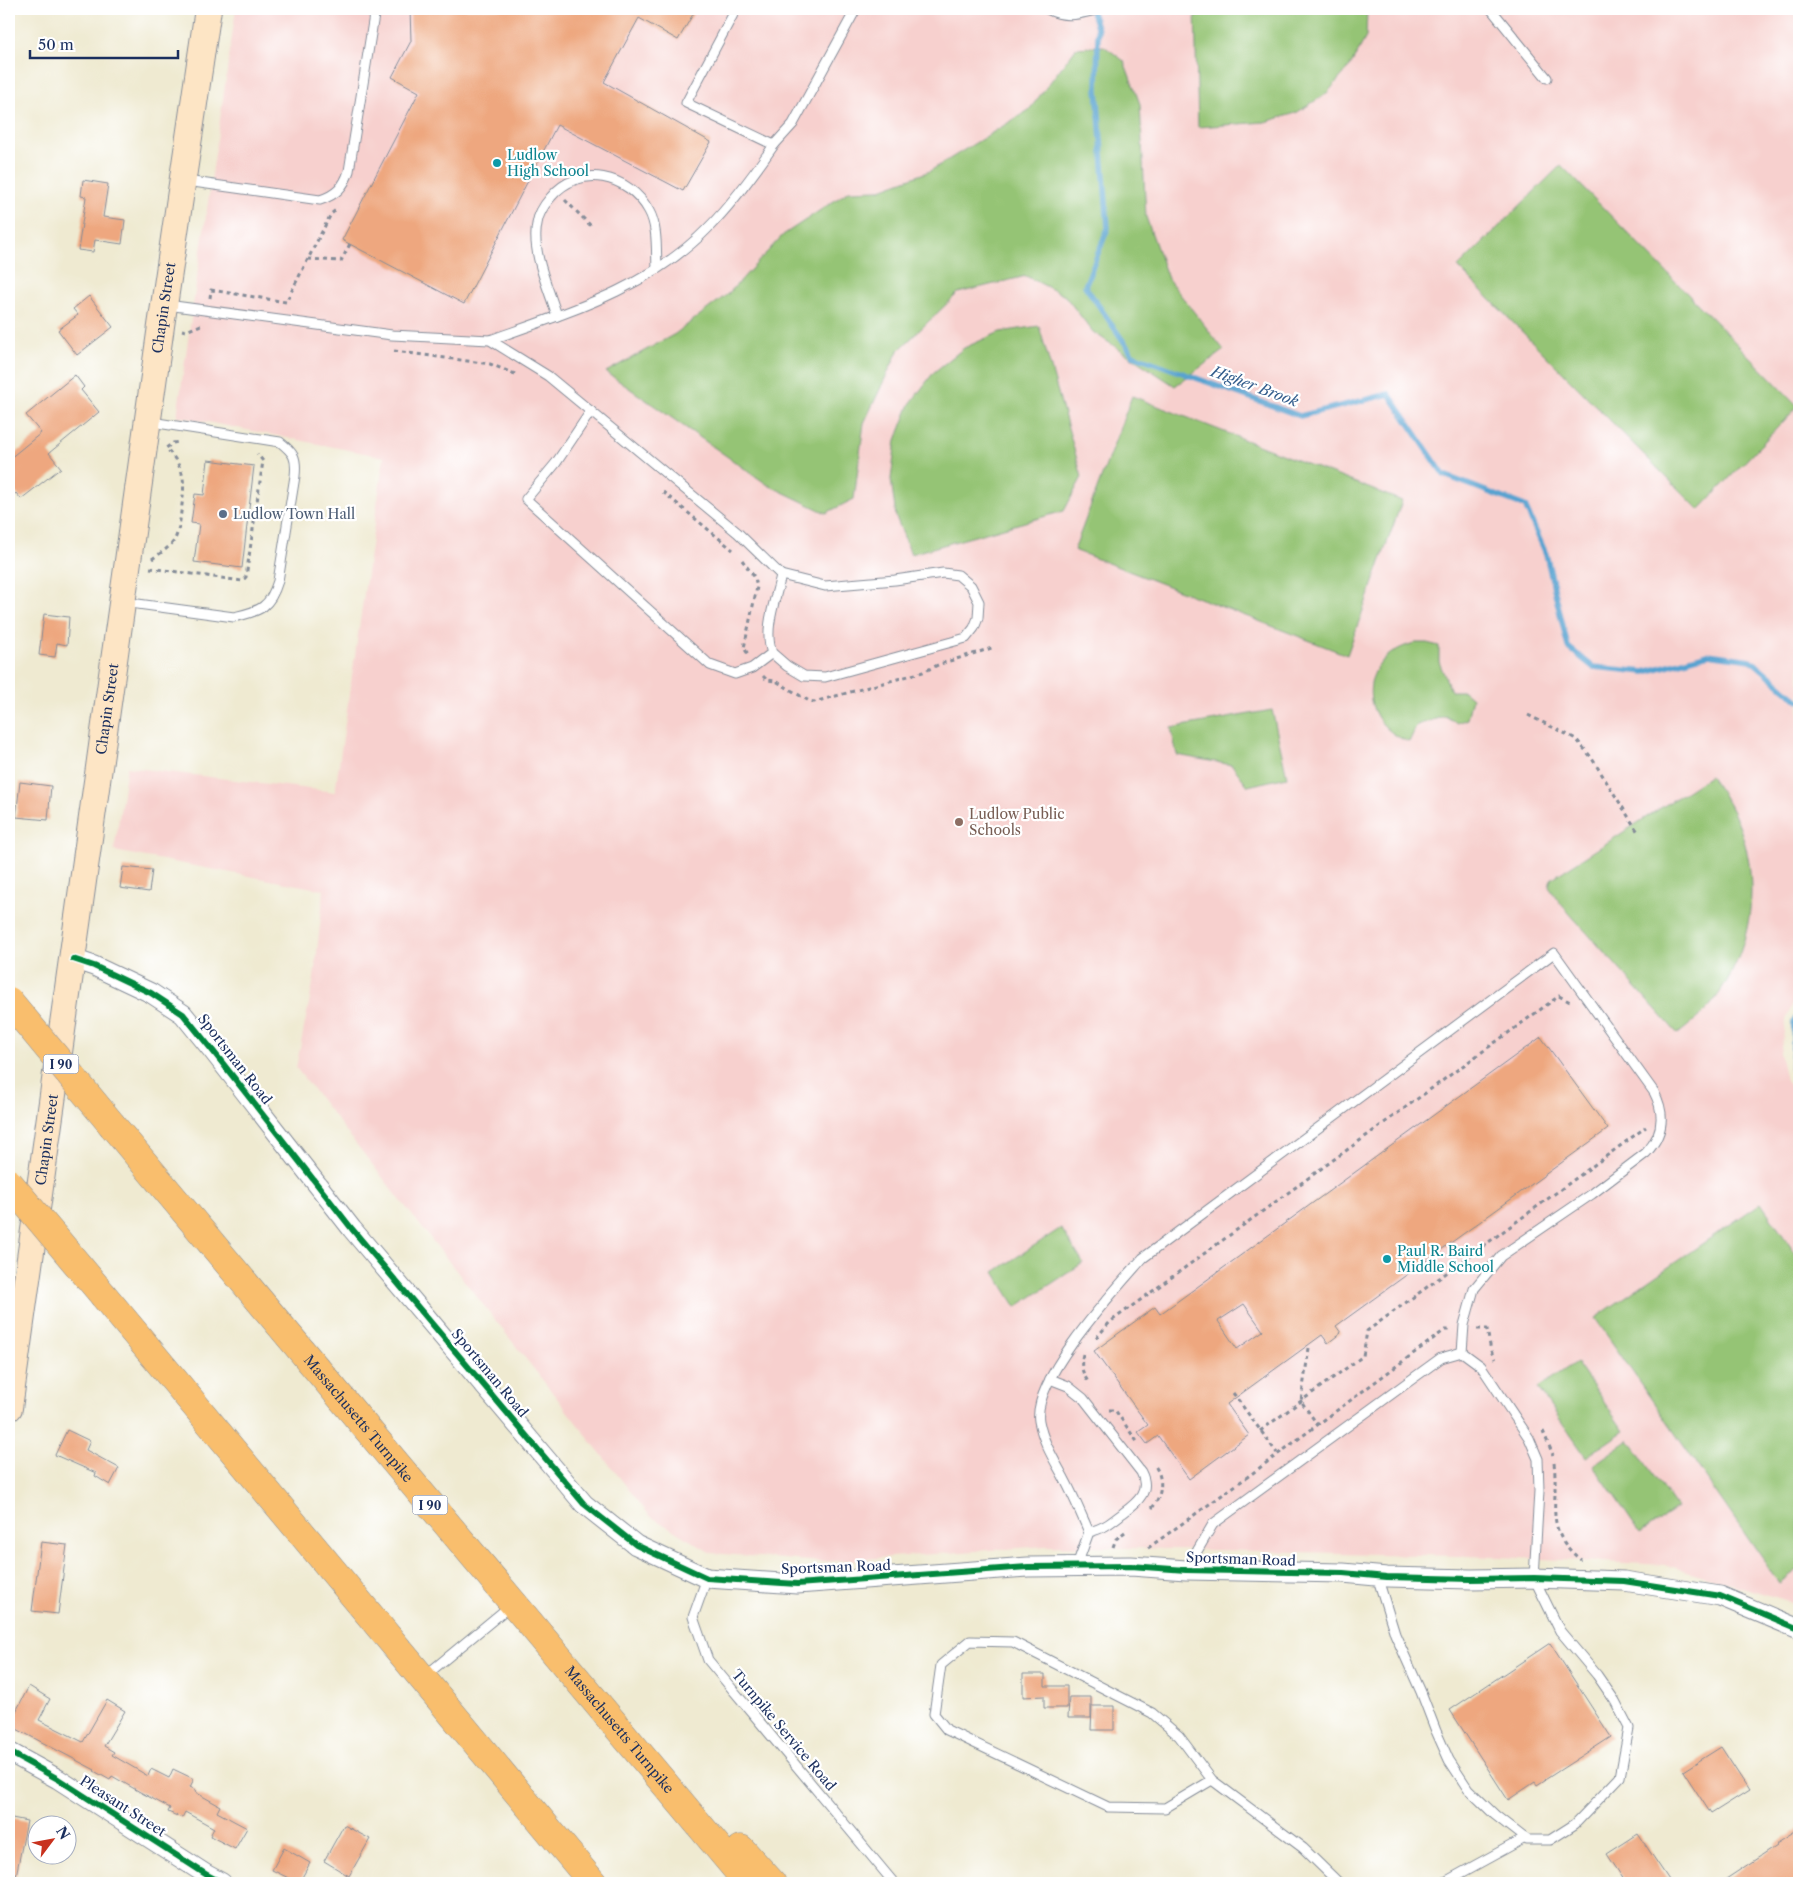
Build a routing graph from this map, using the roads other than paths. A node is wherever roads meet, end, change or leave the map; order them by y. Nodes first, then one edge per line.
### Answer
1 (208, 9) edge
2 (375, 9) edge
3 (736, 9) edge
4 (856, 9) edge
5 (1047, 9) edge
6 (1099, 9) edge
7 (1491, 9) edge
8 (1547, 78) dead end
9 (774, 145) junction
10 (183, 181) junction
11 (657, 268) junction
12 (164, 304) junction
13 (557, 316) junction
14 (490, 340) junction
15 (591, 411) junction
16 (148, 421) junction
17 (781, 575) junction
18 (123, 602) junction
19 (772, 653) junction
20 (72, 959) junction
21 (9, 1001) edge
22 (9, 1183) edge
23 (1462, 1352) junction
24 (1050, 1379) junction
25 (9, 1408) edge
26 (1089, 1532) junction
27 (1077, 1566) junction
28 (1186, 1570) junction
29 (1377, 1576) junction
30 (707, 1578) junction
31 (1534, 1578) junction
32 (514, 1603) junction
33 (1799, 1629) edge
34 (422, 1678) junction
35 (589, 1691) junction
36 (9, 1752) edge
37 (1212, 1780) junction
38 (1526, 1838) junction
39 (222, 1883) edge
40 (593, 1883) edge
41 (748, 1883) edge
42 (772, 1883) edge
43 (894, 1883) edge
44 (1339, 1883) edge
45 (1443, 1883) edge

1 - 10 main road, Chapin Street
2 - 10 lane
3 - 9 lane
4 - 9 lane
5 - 6 lane
7 - 8 lane
9 - 11 lane
10 - 12 main road, Chapin Street
11 - 13 lane
11 - 13 lane
12 - 14 lane
12 - 16 main road, Chapin Street
13 - 14 lane
14 - 15 lane
15 - 17 lane
15 - 19 lane
16 - 18 main road, Chapin Street
16 - 18 lane
17 - 19 lane
17 - 19 lane
18 - 20 main road, Chapin Street
20 - 25 main road, Chapin Street
20 - 30 street, Sportsman Road
21 - 32 highway, Massachusetts Turnpike / I 90, bridge
22 - 34 highway, bridge
23 - 24 lane
23 - 28 lane
23 - 31 lane
24 - 26 lane
24 - 26 lane
26 - 27 lane
27 - 28 street, Sportsman Road
27 - 30 street, Sportsman Road
28 - 29 street, Sportsman Road
29 - 31 street, Sportsman Road
29 - 38 lane
30 - 43 lane, Turnpike Service Road
31 - 33 street, Sportsman Road
31 - 38 lane
32 - 34 lane
32 - 35 highway, Massachusetts Turnpike / I 90
34 - 40 highway
35 - 41 highway, Massachusetts Turnpike / I 90
35 - 42 highway
36 - 39 street, Pleasant Street
37 - 37 lane
37 - 44 lane
38 - 45 lane

